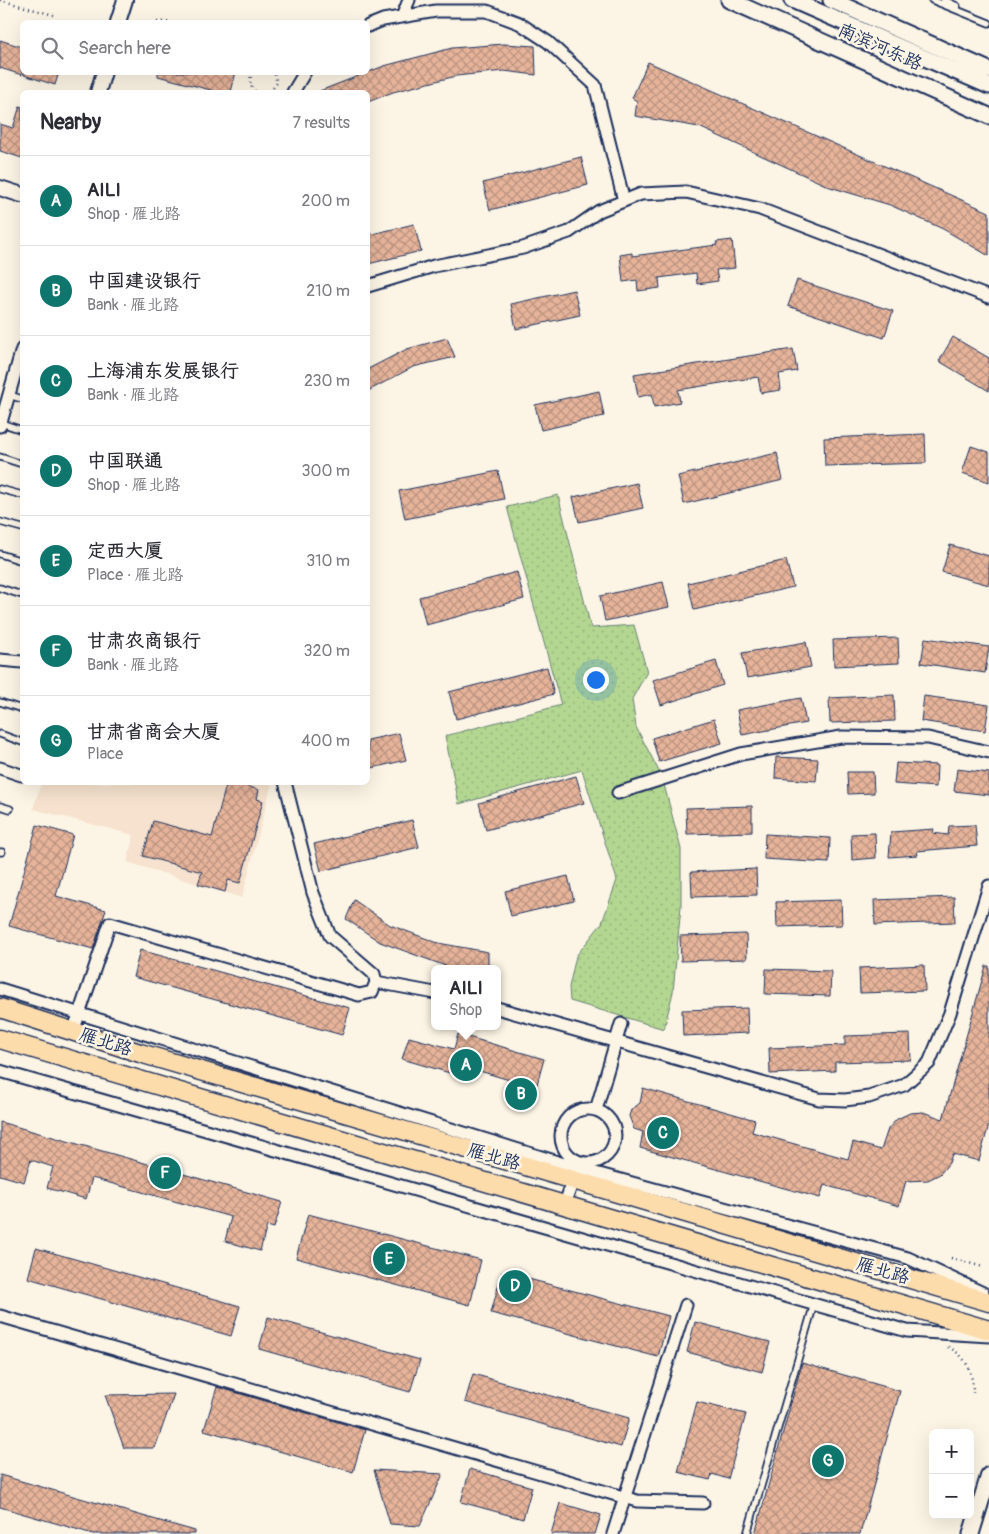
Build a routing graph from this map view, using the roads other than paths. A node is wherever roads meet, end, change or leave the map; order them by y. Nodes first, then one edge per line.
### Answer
1 (125, 0) edge
2 (409, 0) edge
3 (729, 0) edge
4 (792, 0) edge
5 (831, 0) edge
6 (932, 0) edge
7 (944, 0) edge
8 (402, 17) junction
9 (119, 20) edge
10 (989, 22) edge
11 (370, 25) edge
12 (989, 70) edge
13 (103, 75) edge
14 (303, 75) edge
15 (989, 86) edge
16 (99, 90) edge
17 (294, 90) edge
18 (989, 116) edge
19 (0, 188) edge
20 (20, 194) edge
21 (624, 201) junction
22 (370, 285) edge
23 (989, 297) edge
24 (20, 356) edge
25 (9, 395) junction
26 (20, 398) edge
27 (1, 417) edge
28 (20, 429) edge
29 (0, 457) edge
30 (20, 463) edge
31 (0, 488) edge
32 (20, 494) edge
33 (0, 522) edge
34 (20, 527) edge
35 (0, 554) edge
36 (20, 560) edge
37 (0, 588) edge
38 (20, 594) edge
39 (0, 660) edge
40 (20, 662) edge
41 (0, 702) edge
42 (20, 708) edge
43 (0, 734) edge
44 (20, 741) edge
45 (989, 752) edge
46 (0, 768) edge
47 (20, 775) edge
48 (286, 785) edge
49 (618, 793) dead end
50 (0, 806) edge
51 (10, 809) dead end
52 (989, 886) edge
53 (376, 982) junction
54 (0, 990) edge
55 (431, 991) edge
56 (0, 1008) edge
57 (501, 1009) edge
58 (80, 1013) junction
59 (621, 1024) dead end
60 (73, 1032) junction
61 (0, 1039) edge
62 (615, 1041) junction
63 (0, 1071) edge
64 (596, 1110) junction
65 (576, 1170) junction
66 (564, 1206) junction
67 (989, 1296) edge
68 (989, 1302) edge
69 (814, 1304) junction
70 (686, 1305) dead end
71 (0, 1316) edge
72 (989, 1330) edge
73 (989, 1336) edge
74 (989, 1475) edge
75 (624, 1498) junction
76 (703, 1503) dead end
77 (613, 1534) edge
78 (747, 1534) edge
79 (971, 1534) edge

1 - 9 street
2 - 8 street
3 - 18 main road, 南滨河东路
4 - 15 main road
5 - 12 main road, 南滨河东路
6 - 10 lane
7 - 10 lane
8 - 11 street
8 - 21 street
13 - 16 street
14 - 17 street
19 - 20 street
21 - 22 street
21 - 23 street
24 - 25 street
25 - 26 lane
25 - 27 street
27 - 28 lane
29 - 30 lane
31 - 32 lane
33 - 34 lane
35 - 36 lane
37 - 38 lane
39 - 40 street
41 - 42 lane
43 - 44 lane
45 - 49 street
46 - 47 street
48 - 53 street
50 - 51 lane
52 - 62 street
53 - 55 street
53 - 58 street
54 - 58 street
56 - 60 main road, 雁北路
57 - 62 street
58 - 60 street
58 - 65 street
59 - 62 street
60 - 65 main road, 雁北路
61 - 66 main road, 雁北路
62 - 64 street
63 - 69 street
64 - 65 street
64 - 65 street
65 - 66 street
65 - 67 street
65 - 68 main road, 雁北路
66 - 72 main road, 雁北路
69 - 73 street
69 - 78 lane
70 - 75 street
71 - 75 street
74 - 79 main road
75 - 76 street
75 - 77 street

